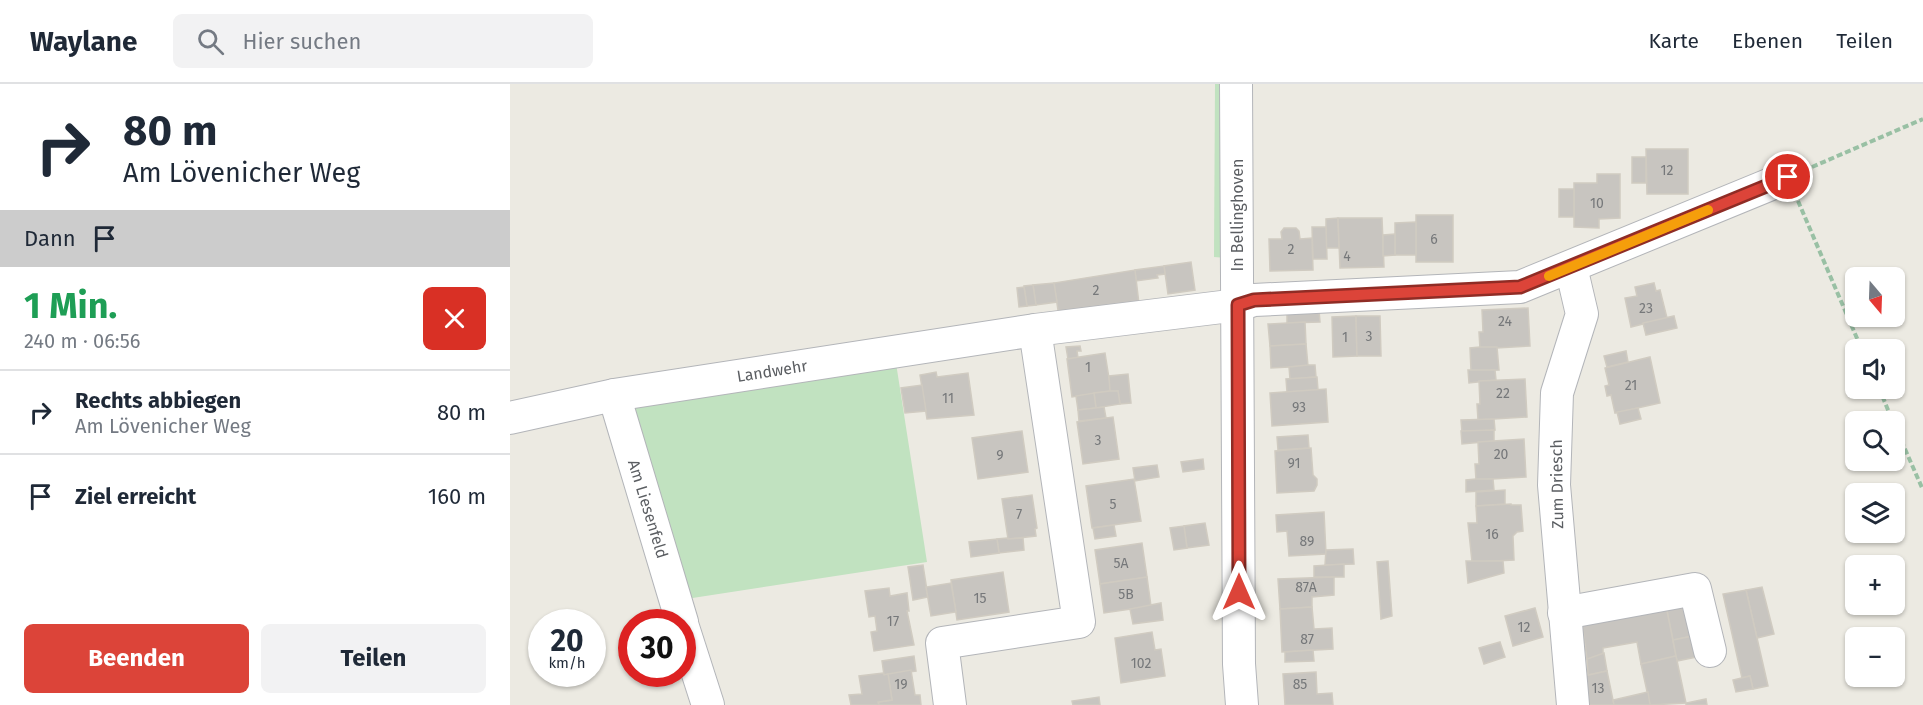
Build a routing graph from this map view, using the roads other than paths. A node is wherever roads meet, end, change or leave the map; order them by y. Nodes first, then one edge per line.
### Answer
1 (1236, 84) edge
2 (1788, 177) road end
3 (1572, 267) junction
4 (1238, 305) junction
5 (1035, 330) junction
6 (614, 395) junction
7 (510, 418) edge
8 (678, 609) edge
9 (1564, 613) junction
10 (1710, 651) dead end
11 (696, 667) edge
12 (708, 705) edge
13 (950, 705) edge
14 (1242, 705) edge
15 (1573, 705) edge

1 - 4 street, In Bellinghoven
2 - 3 street, Landwehr
3 - 4 street, Landwehr
3 - 9 street, Zum Driesch
4 - 5 street, Landwehr
4 - 14 street, In Bellinghoven
5 - 6 street, Landwehr
5 - 13 street
6 - 7 street, Landwehr
6 - 8 street, Am Liesenfeld
9 - 10 street
9 - 15 street, Zum Driesch
11 - 12 street, Am Liesenfeld

